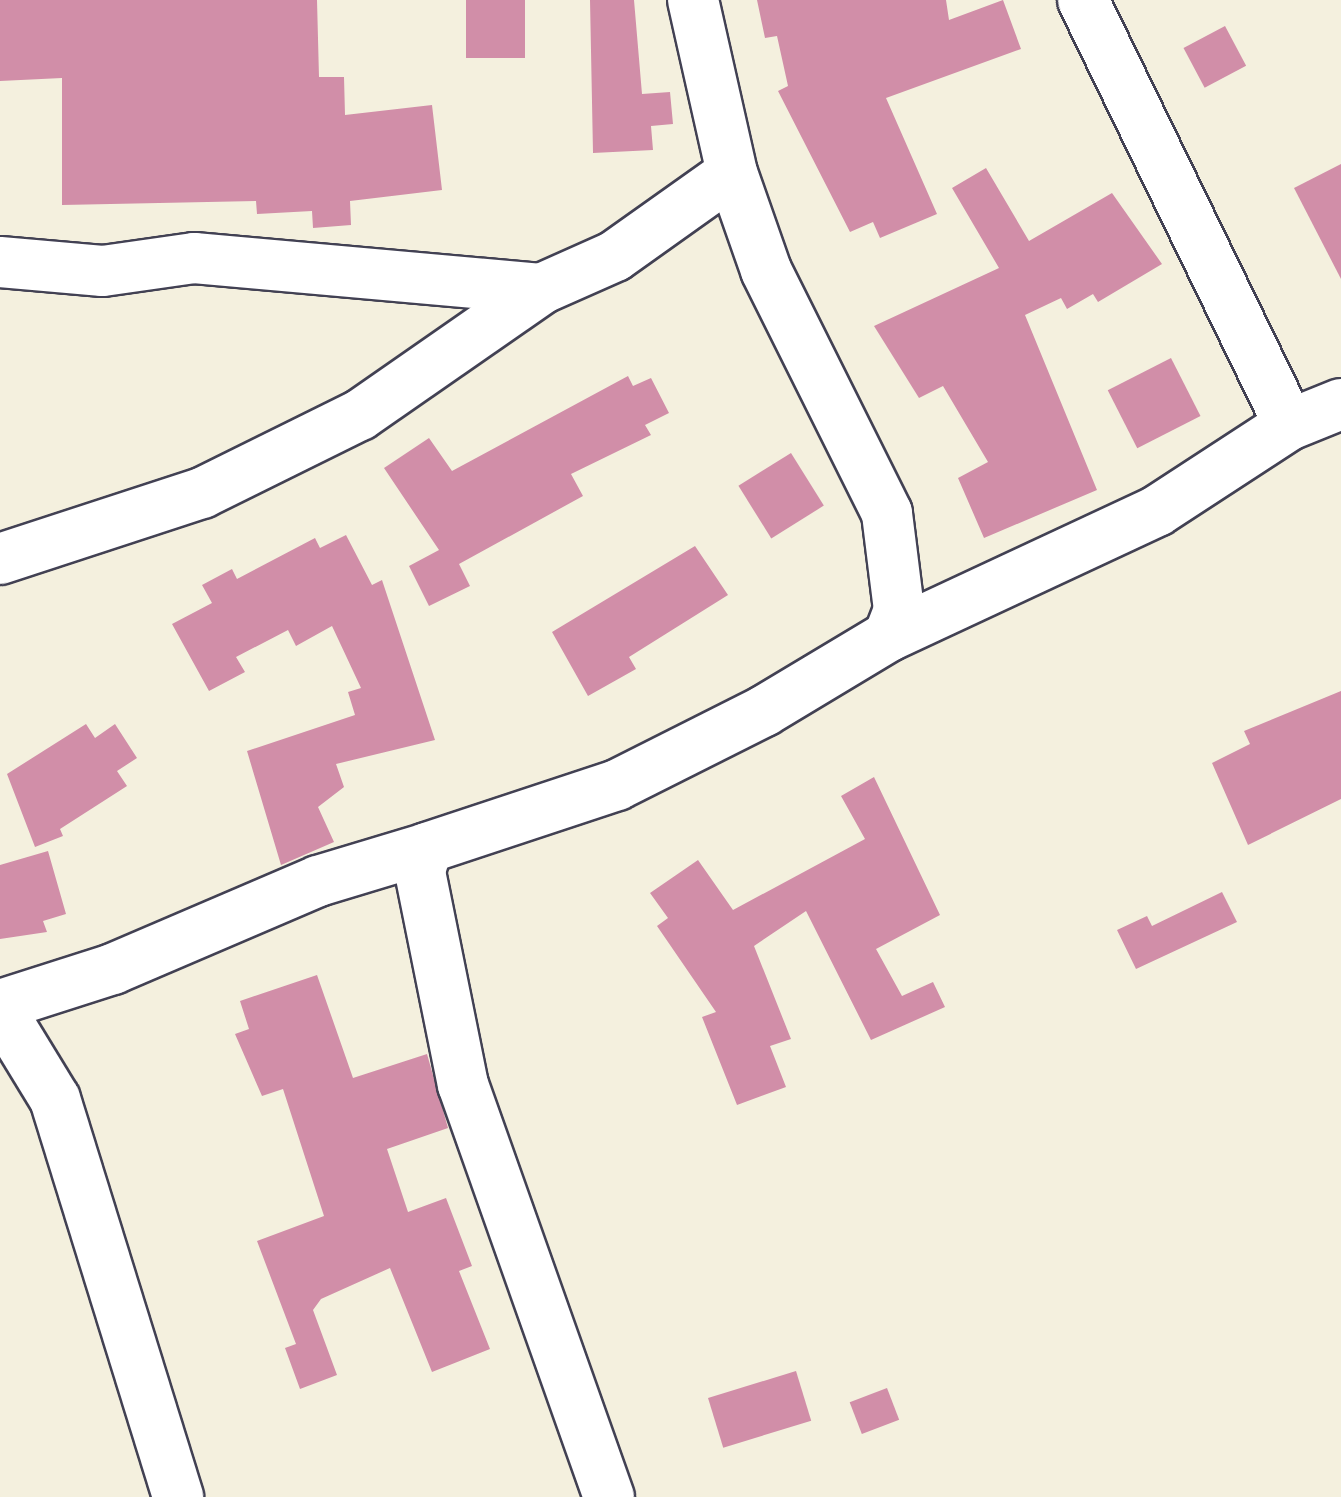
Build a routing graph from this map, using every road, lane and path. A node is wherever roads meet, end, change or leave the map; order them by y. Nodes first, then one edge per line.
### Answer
1 (693, 0) edge
2 (1083, 0) edge
3 (732, 174) junction
4 (0, 262) edge
5 (540, 289) junction
6 (1341, 404) edge
7 (1288, 425) junction
8 (0, 560) edge
9 (889, 636) junction
10 (428, 848) junction
11 (0, 1007) edge
12 (178, 1497) edge
13 (609, 1497) edge

1 - 3 street
2 - 7 street
3 - 5 street
3 - 9 street
4 - 5 street
5 - 8 street
6 - 7 street
7 - 9 street
9 - 10 street
10 - 11 street
10 - 13 street
11 - 12 street

